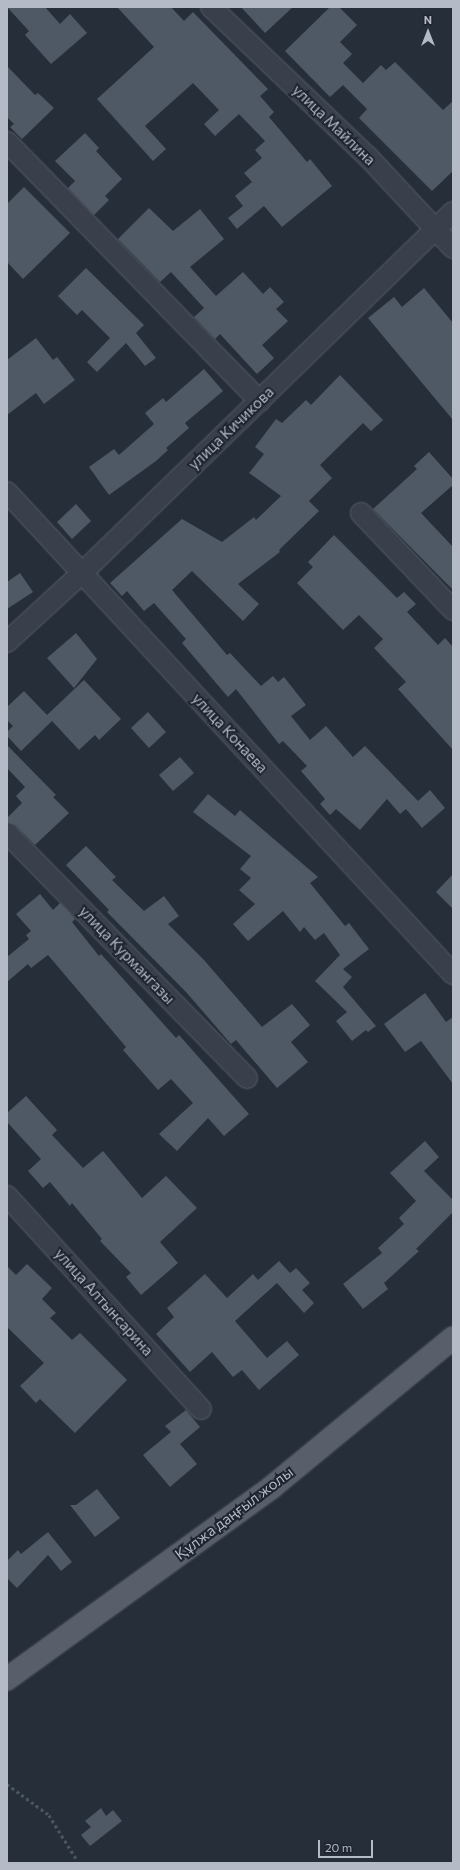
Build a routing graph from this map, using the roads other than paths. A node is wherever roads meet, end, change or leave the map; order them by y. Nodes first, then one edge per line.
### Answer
1 (211, 7) edge
2 (7, 142) edge
3 (453, 212) edge
4 (436, 228) junction
5 (453, 248) edge
6 (260, 401) junction
7 (7, 492) edge
8 (362, 513) dead end
9 (82, 574) junction
10 (453, 610) edge
11 (7, 642) edge
12 (7, 833) edge
13 (453, 974) edge
14 (247, 1078) dead end
15 (7, 1196) edge
16 (453, 1338) edge
17 (201, 1409) dead end
18 (7, 1678) edge

1 - 4 street, улица Майлина
2 - 6 street
3 - 4 street, улица Кичикова
4 - 5 street, улица Майлина
4 - 6 street, улица Кичикова
6 - 9 street, улица Кичикова
7 - 9 street, улица Конаева
8 - 10 street
9 - 11 street, улица Кичикова
9 - 13 street, улица Конаева
12 - 14 street, улица Курмангазы
15 - 17 street, улица Алтынсарина
16 - 18 main road, Құлжа даңғыл жолы

